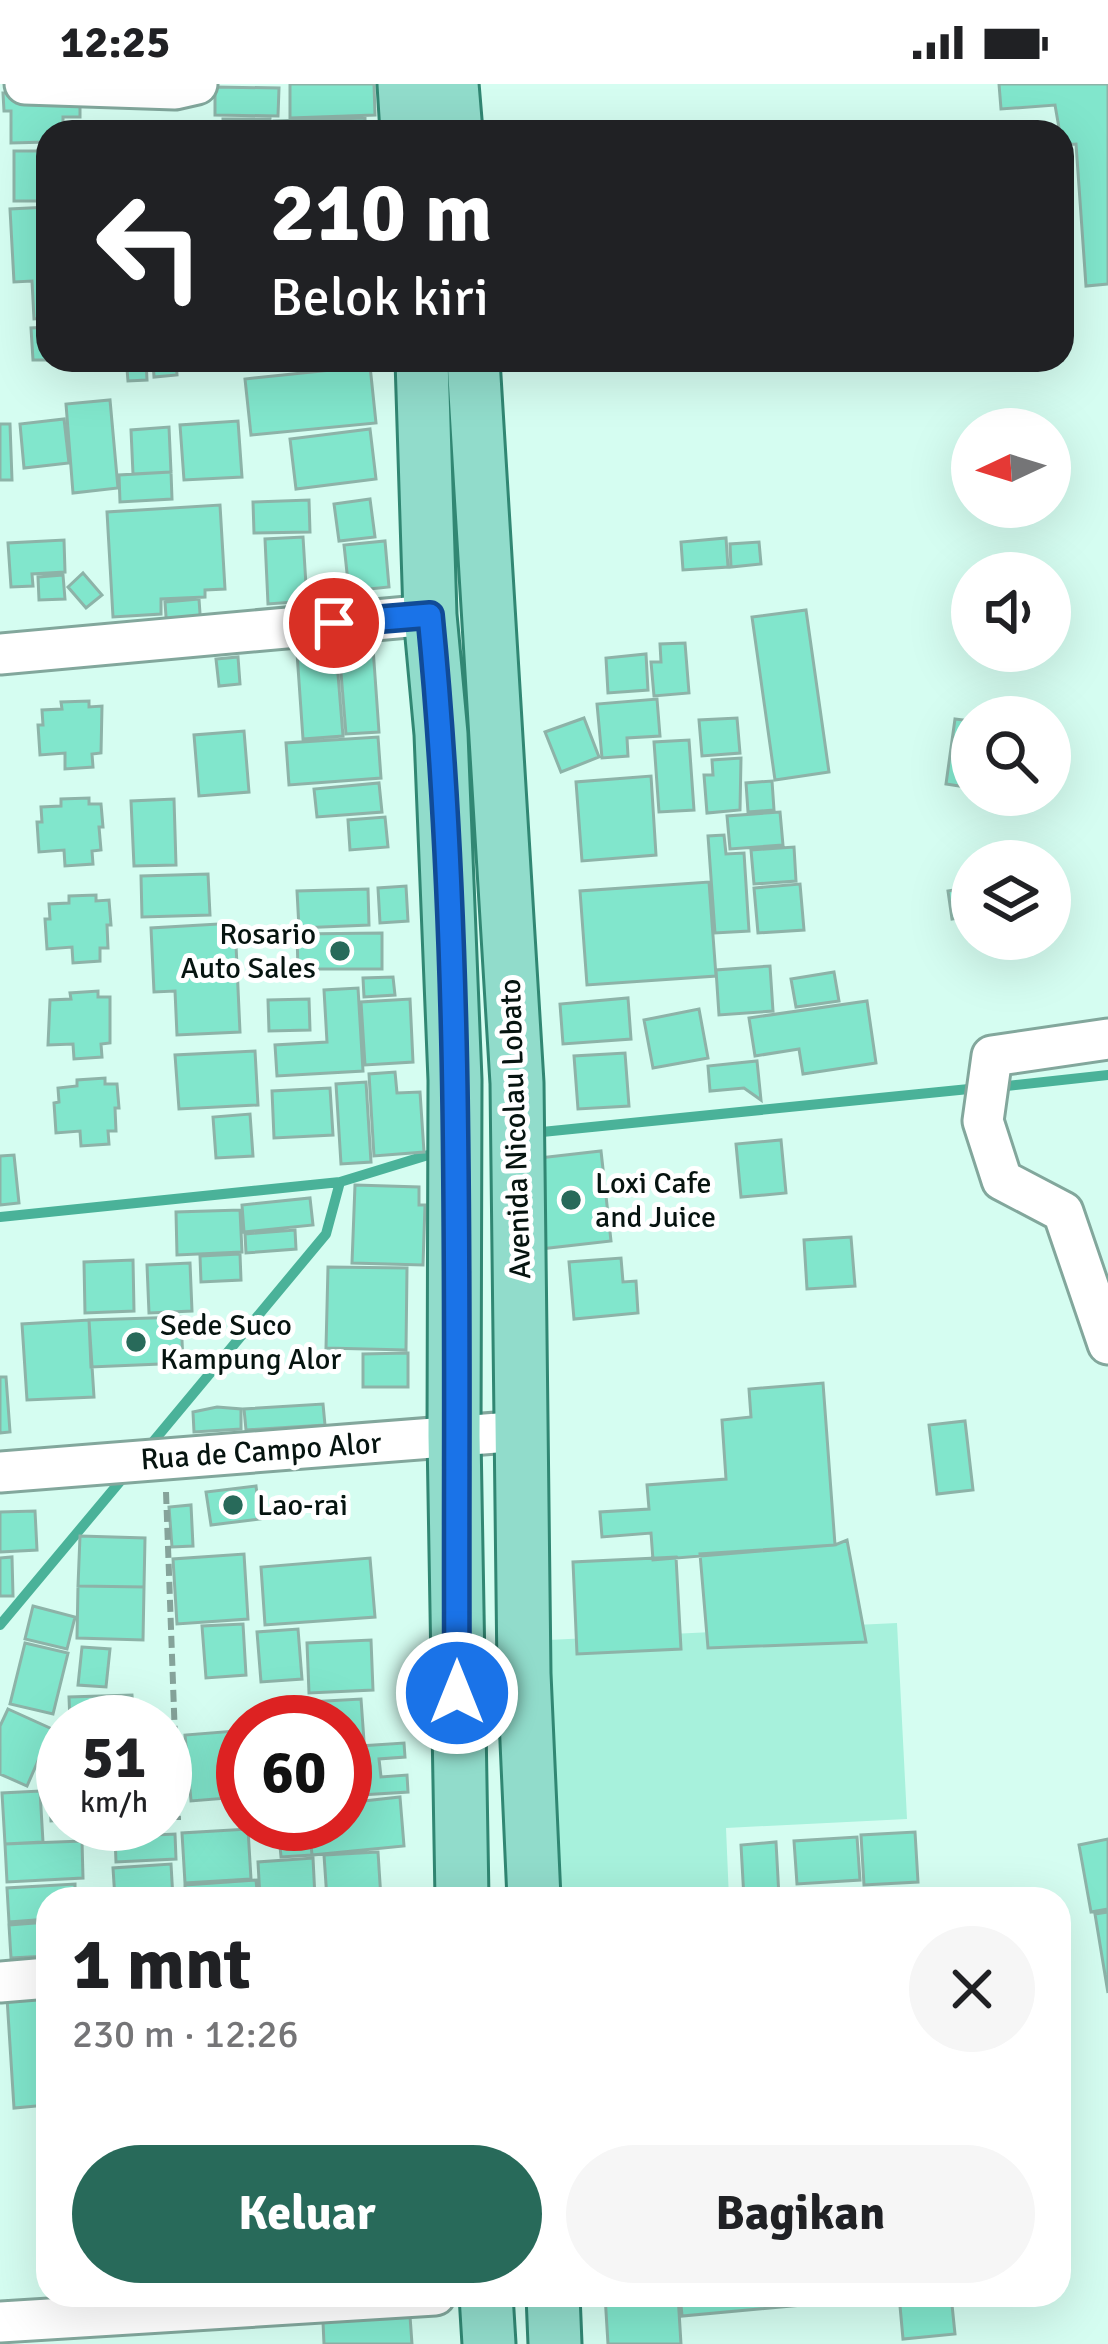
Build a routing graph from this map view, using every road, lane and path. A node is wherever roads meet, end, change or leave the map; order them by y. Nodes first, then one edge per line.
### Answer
1 (25, 84) edge
2 (197, 84) edge
3 (404, 84) edge
4 (452, 84) edge
5 (406, 120) edge
6 (455, 120) edge
7 (422, 372) edge
8 (474, 372) edge
9 (430, 615) junction
10 (0, 653) edge
11 (1108, 1039) edge
12 (1108, 1344) edge
13 (522, 1431) junction
14 (454, 1436) junction
15 (153, 1460) junction
16 (0, 1472) edge
17 (169, 1695) edge
18 (462, 1887) edge
19 (533, 1887) edge
20 (36, 1979) edge
21 (0, 1982) edge
22 (242, 2307) edge
23 (487, 2307) edge
24 (553, 2307) edge
25 (0, 2322) edge
26 (489, 2344) edge
27 (555, 2344) edge

1 - 2 street
3 - 5 main road
4 - 6 main road
7 - 9 main road, Avenida Nicolau Lobato
8 - 13 main road, Avenida Nicolau Lobato
9 - 10 street
9 - 14 main road, Avenida Nicolau Lobato
11 - 12 street
13 - 14 street, Rua de Campo Alor
13 - 19 main road, Avenida Nicolau Lobato
14 - 15 street, Rua de Campo Alor
14 - 18 main road, Avenida Nicolau Lobato
15 - 16 street, Rua de Campo Alor
15 - 17 path
20 - 21 street
22 - 25 street
23 - 26 main road
24 - 27 main road

